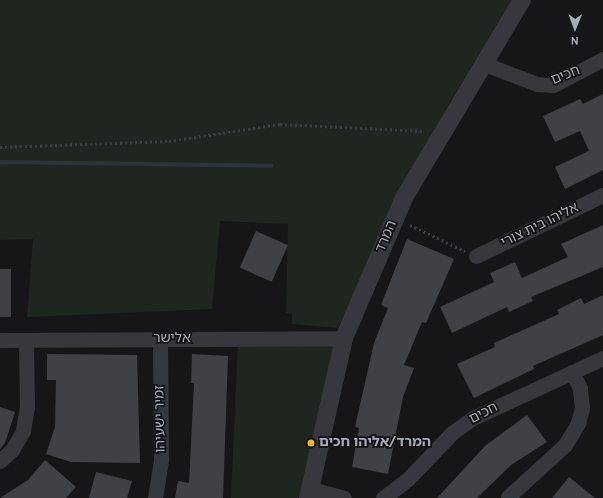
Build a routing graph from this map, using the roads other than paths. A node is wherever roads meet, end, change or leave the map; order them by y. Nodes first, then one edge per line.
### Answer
1 (522, 0) edge
2 (603, 59) edge
3 (482, 62) junction
4 (603, 195) edge
5 (476, 256) road end
6 (344, 338) junction
7 (160, 339) junction
8 (0, 340) edge
9 (26, 340) junction
10 (603, 358) edge
11 (572, 372) junction
12 (0, 461) edge
13 (310, 494) edge
14 (508, 497) edge
15 (155, 498) edge
16 (344, 498) edge
17 (383, 498) edge

1 - 3 street, המרד
2 - 3 street, חכים
3 - 6 street, המרד
4 - 5 street, אליהו בית צורי
6 - 7 street, אלישר
6 - 13 street, המרד
7 - 9 street, אלישר
7 - 15 street, זמיר ישעיהו
8 - 9 street, אלישר
9 - 12 street
10 - 11 street, חכים
11 - 14 street
11 - 17 street, חכים
13 - 16 street

